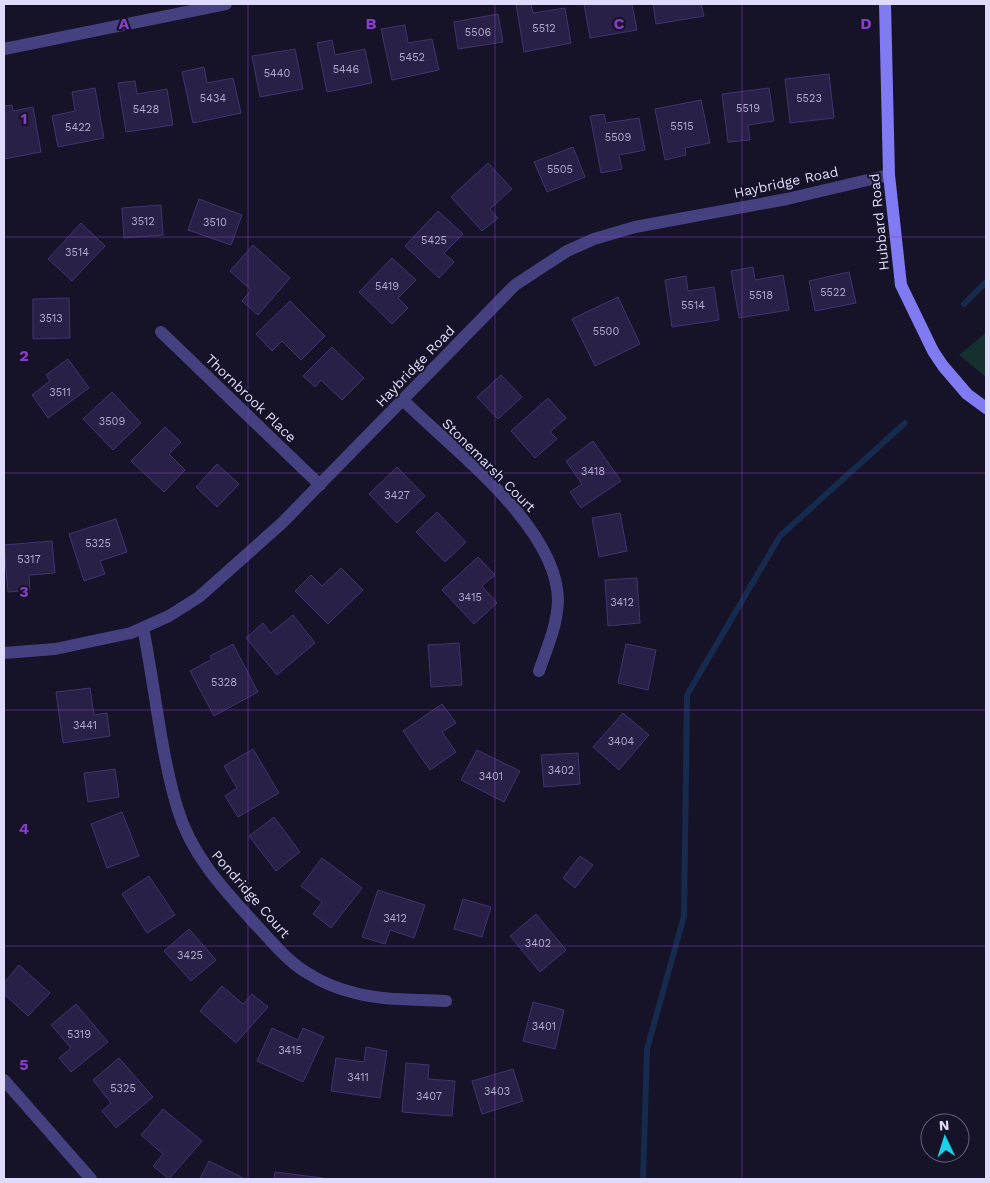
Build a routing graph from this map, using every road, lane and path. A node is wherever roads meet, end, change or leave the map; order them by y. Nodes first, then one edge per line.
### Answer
1 (226, 4) edge
2 (885, 4) edge
3 (4, 49) edge
4 (889, 175) junction
5 (161, 332) dead end
6 (403, 400) junction
7 (986, 408) edge
8 (320, 485) junction
9 (143, 628) junction
10 (4, 653) edge
11 (539, 671) dead end
12 (446, 1001) dead end
13 (4, 1080) edge
14 (91, 1179) edge

1 - 3 street
2 - 4 main road, Hubbard Road
4 - 6 street, Haybridge Road
4 - 7 main road, Hubbard Road
5 - 8 street, Thornbrook Place
6 - 8 street, Haybridge Road
6 - 11 street, Stonemarsh Court
8 - 9 street, Haybridge Road
9 - 10 street, Haybridge Road
9 - 12 street, Pondridge Court
13 - 14 street

